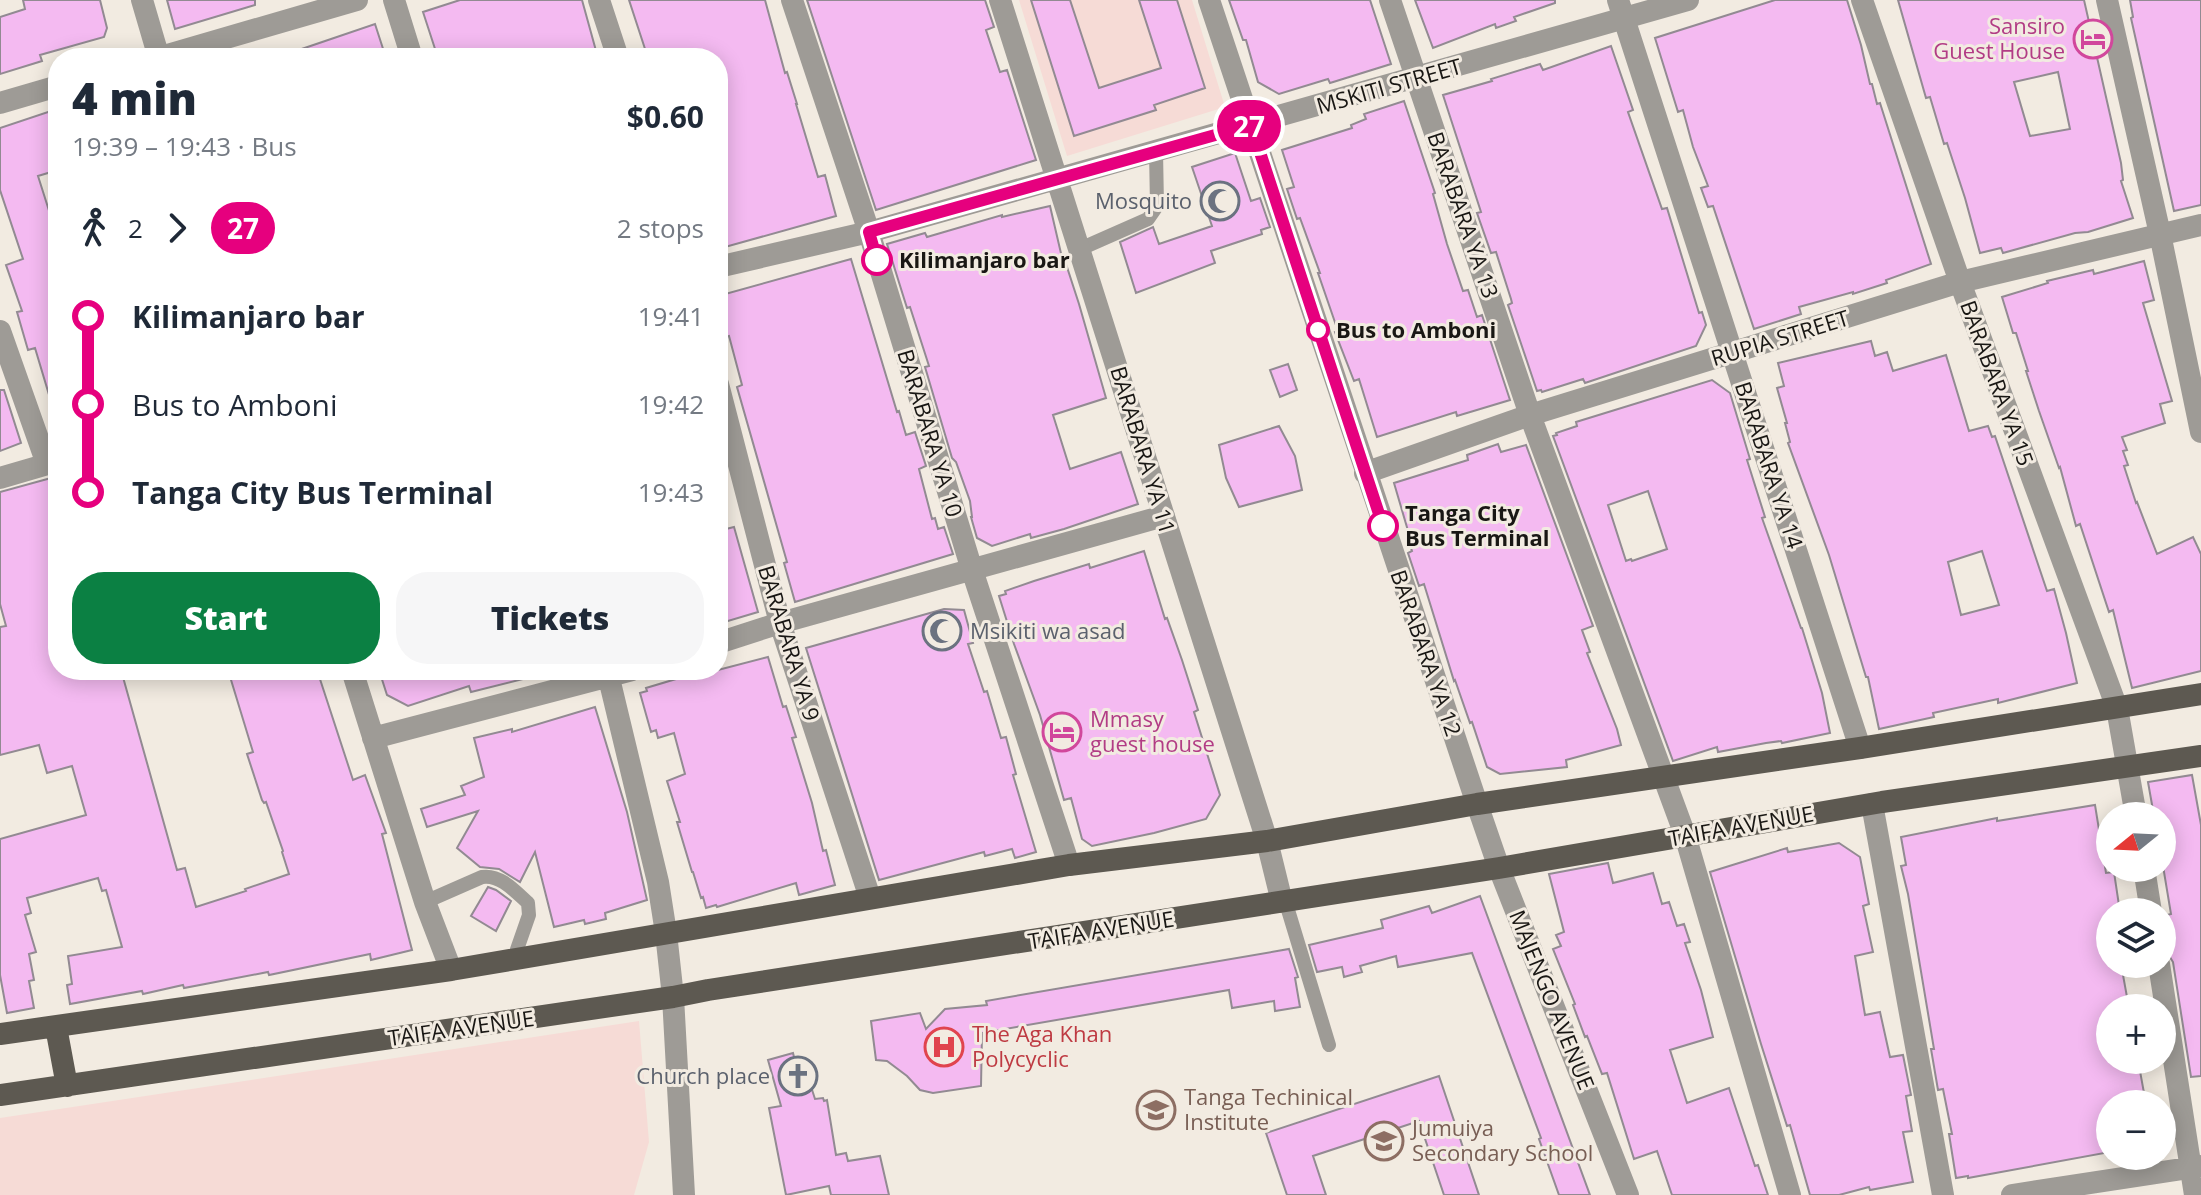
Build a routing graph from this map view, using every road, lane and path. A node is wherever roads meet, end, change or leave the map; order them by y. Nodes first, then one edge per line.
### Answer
1 (142, 0) edge
2 (357, 0) edge
3 (394, 0) edge
4 (599, 0) edge
5 (792, 0) edge
6 (1000, 0) edge
7 (1209, 0) edge
8 (1390, 0) edge
9 (1688, 0) edge
10 (1862, 0) edge
11 (2107, 0) edge
12 (1621, 10) edge
13 (155, 48) edge
14 (192, 48) edge
15 (409, 48) edge
16 (615, 48) edge
17 (1416, 78) junction
18 (48, 89) edge
19 (0, 103) edge
20 (1251, 125) junction
21 (1156, 151) junction
22 (1057, 179) junction
23 (2201, 225) edge
24 (869, 232) junction
25 (2160, 234) junction
26 (1080, 249) junction
27 (728, 265) edge
28 (1960, 282) junction
29 (0, 331) edge
30 (1732, 352) junction
31 (1530, 415) junction
32 (728, 423) edge
33 (2201, 432) edge
34 (48, 451) edge
35 (48, 464) edge
36 (1365, 473) junction
37 (0, 478) edge
38 (1164, 516) junction
39 (972, 570) junction
40 (780, 623) junction
41 (728, 640) edge
42 (355, 680) edge
43 (586, 680) edge
44 (609, 680) edge
45 (2201, 694) edge
46 (2117, 708) junction
47 (373, 738) junction
48 (1860, 748) junction
49 (2201, 756) edge
50 (2128, 766) junction
51 (1665, 777) junction
52 (2134, 802) edge
53 (1477, 804) junction
54 (1872, 804) junction
55 (1685, 835) junction
56 (1267, 841) junction
57 (1069, 865) junction
58 (1499, 868) junction
59 (870, 898) junction
60 (1283, 901) junction
61 (425, 902) junction
62 (666, 933) junction
63 (514, 958) junction
64 (451, 970) junction
65 (2162, 978) edge
66 (673, 997) junction
67 (56, 1027) junction
68 (0, 1034) edge
69 (1329, 1045) dead end
70 (67, 1086) junction
71 (0, 1095) edge
72 (2196, 1167) edge
73 (684, 1195) edge
74 (1628, 1195) edge
75 (1790, 1195) edge
76 (1943, 1195) edge
77 (2012, 1195) edge
78 (2195, 1195) edge

1 - 13 street
2 - 14 street
3 - 15 street
4 - 16 street
5 - 24 street, BARABARA YA 10
6 - 22 street, BARABARA YA 11
7 - 20 street, BARABARA YA 12
8 - 17 street, BARABARA YA 13
9 - 12 street, MSKITI STREET
10 - 28 street, BARABARA YA 15
11 - 25 street
12 - 17 street, MSKITI STREET
12 - 30 street, BARABARA YA 14
17 - 20 street, MSKITI STREET
17 - 31 street, BARABARA YA 13
18 - 19 street
20 - 21 street, MSKITI STREET
20 - 36 street, BARABARA YA 12
21 - 22 street, MSKITI STREET
21 - 26 lane
22 - 24 street, MSKITI STREET
22 - 26 street, BARABARA YA 11
23 - 25 street, RUPIA STREET
24 - 27 street, MSKITI STREET
24 - 39 street, BARABARA YA 10
25 - 28 street, RUPIA STREET
25 - 33 street
26 - 38 street, BARABARA YA 11
28 - 30 street, RUPIA STREET
28 - 46 street, BARABARA YA 15
29 - 34 street
30 - 31 street, RUPIA STREET
30 - 48 street, BARABARA YA 14
31 - 36 street, RUPIA STREET
31 - 51 street, BARABARA YA 13
32 - 40 street, BARABARA YA 9
35 - 37 street
36 - 53 street, BARABARA YA 12
38 - 39 street
38 - 56 street, BARABARA YA 11
39 - 40 street
39 - 57 street, BARABARA YA 10
40 - 41 street
40 - 59 street, BARABARA YA 9
42 - 47 street
43 - 47 street
44 - 62 street
45 - 46 main road
46 - 48 main road
46 - 50 street, BARABARA YA 15
47 - 61 street
48 - 51 main road
49 - 50 main road, TAIFA AVENUE
50 - 52 street, BARABARA YA 15
50 - 54 main road, TAIFA AVENUE
51 - 53 main road
51 - 55 street, BARABARA YA 13
53 - 56 main road
53 - 58 street, MAJENGO AVENUE
54 - 55 main road, TAIFA AVENUE
54 - 76 street
55 - 58 main road, TAIFA AVENUE
55 - 75 street, BARABARA YA 13
56 - 57 main road
56 - 60 street, BARABARA YA 11
57 - 59 main road
58 - 60 main road, TAIFA AVENUE
58 - 74 street, MAJENGO AVENUE
59 - 62 main road
60 - 66 main road, TAIFA AVENUE
60 - 69 lane
61 - 63 lane
61 - 64 street
62 - 63 main road
62 - 66 street
63 - 64 main road
64 - 67 main road
65 - 72 street
66 - 70 main road, TAIFA AVENUE
66 - 73 street
67 - 68 main road
67 - 70 main road
70 - 71 main road, TAIFA AVENUE
72 - 77 street
72 - 78 street

